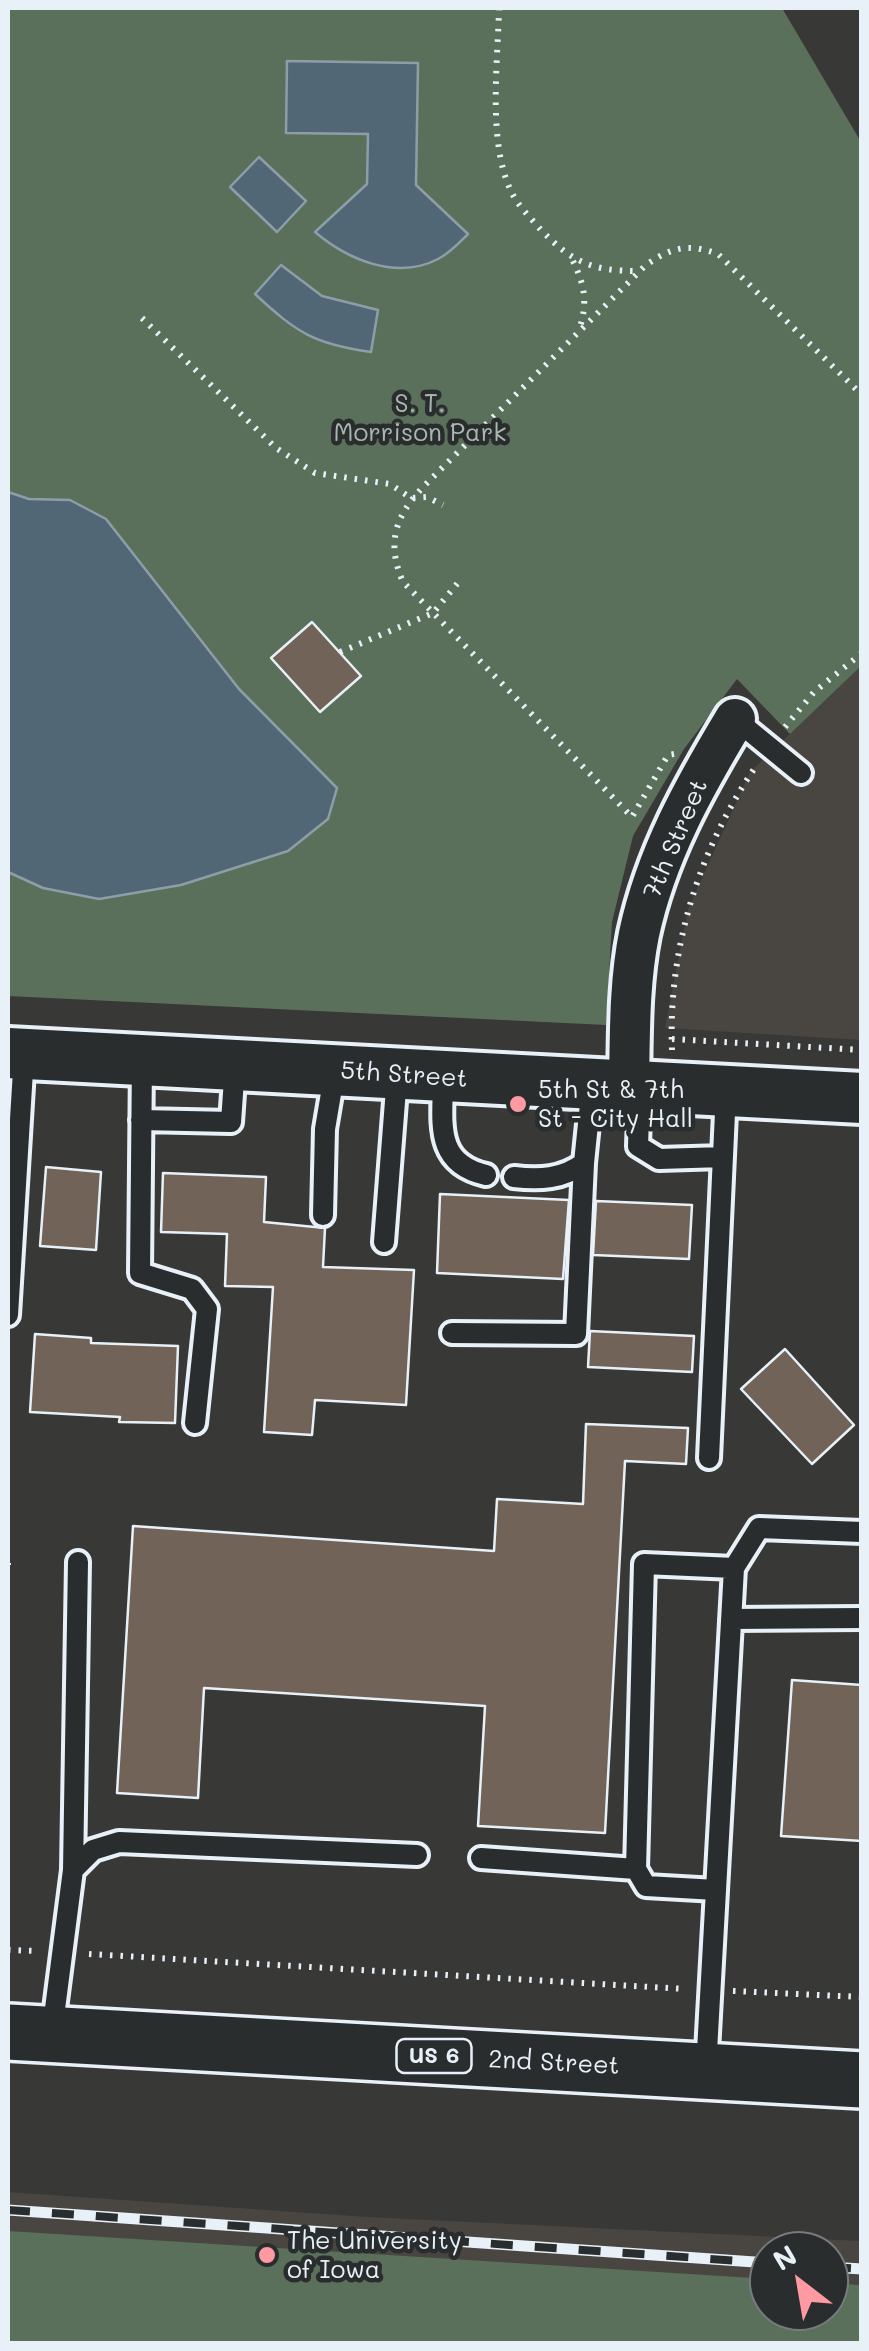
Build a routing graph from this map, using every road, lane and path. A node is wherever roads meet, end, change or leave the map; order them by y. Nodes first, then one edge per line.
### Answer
1 (498, 8) edge
2 (573, 260) junction
3 (639, 271) junction
4 (142, 318) dead end
5 (578, 332) junction
6 (862, 395) edge
7 (411, 498) junction
8 (443, 505) dead end
9 (461, 579) dead end
10 (433, 613) junction
11 (340, 652) dead end
12 (862, 653) edge
13 (735, 719) joint
14 (783, 729) dead end
15 (686, 762) dead end
16 (758, 762) dead end
17 (800, 773) dead end
18 (672, 1039) junction
19 (862, 1050) edge
20 (16, 1054) edge
21 (142, 1060) junction
22 (235, 1066) junction
23 (334, 1070) junction
24 (420, 1077) junction
25 (633, 1080) junction
26 (726, 1091) junction
27 (862, 1098) edge
28 (141, 1120) junction
29 (723, 1157) junction
30 (584, 1163) junction
31 (486, 1175) dead end
32 (514, 1177) dead end
33 (323, 1215) dead end
34 (384, 1242) dead end
35 (8, 1315) edge
36 (452, 1333) dead end
37 (196, 1423) dead end
38 (709, 1458) dead end
39 (862, 1532) edge
40 (78, 1562) dead end
41 (734, 1568) junction
42 (862, 1618) edge
43 (731, 1619) junction
44 (417, 1855) dead end
45 (481, 1858) dead end
46 (636, 1869) junction
47 (74, 1870) junction
48 (716, 1890) junction
49 (8, 1950) edge
50 (62, 1952) junction
51 (711, 1990) junction
52 (862, 1997) edge
53 (30, 2033) edge
54 (706, 2071) junction
55 (862, 2080) edge

1 - 2 path
2 - 3 path
2 - 5 path
3 - 5 path
3 - 6 path
4 - 7 path
5 - 7 path
7 - 8 path
7 - 10 path
9 - 10 path
10 - 11 path
10 - 15 path
12 - 14 path
13 - 17 lane
13 - 25 street, 7th Street
16 - 18 path
18 - 19 path
18 - 25 path
20 - 21 street, 5th Street
20 - 35 lane
21 - 22 street, 5th Street
21 - 28 lane
22 - 23 street, 5th Street
22 - 28 lane
23 - 24 street, 5th Street
23 - 33 lane
24 - 25 street, 5th Street
24 - 31 lane
24 - 34 lane
25 - 26 street, 5th Street
25 - 29 lane
25 - 30 lane
26 - 27 street, 5th Street
26 - 29 lane
28 - 37 lane
29 - 38 lane
30 - 32 lane
30 - 36 lane
39 - 41 lane
40 - 47 lane
41 - 43 lane
41 - 46 lane
42 - 43 lane
43 - 48 lane
44 - 47 lane
45 - 46 lane
46 - 48 lane
47 - 50 lane
48 - 51 lane
49 - 50 path
50 - 51 path
50 - 53 lane
51 - 52 path
51 - 54 lane
53 - 54 main road, 2nd Street / US 6
54 - 55 main road, 2nd Street / US 6

